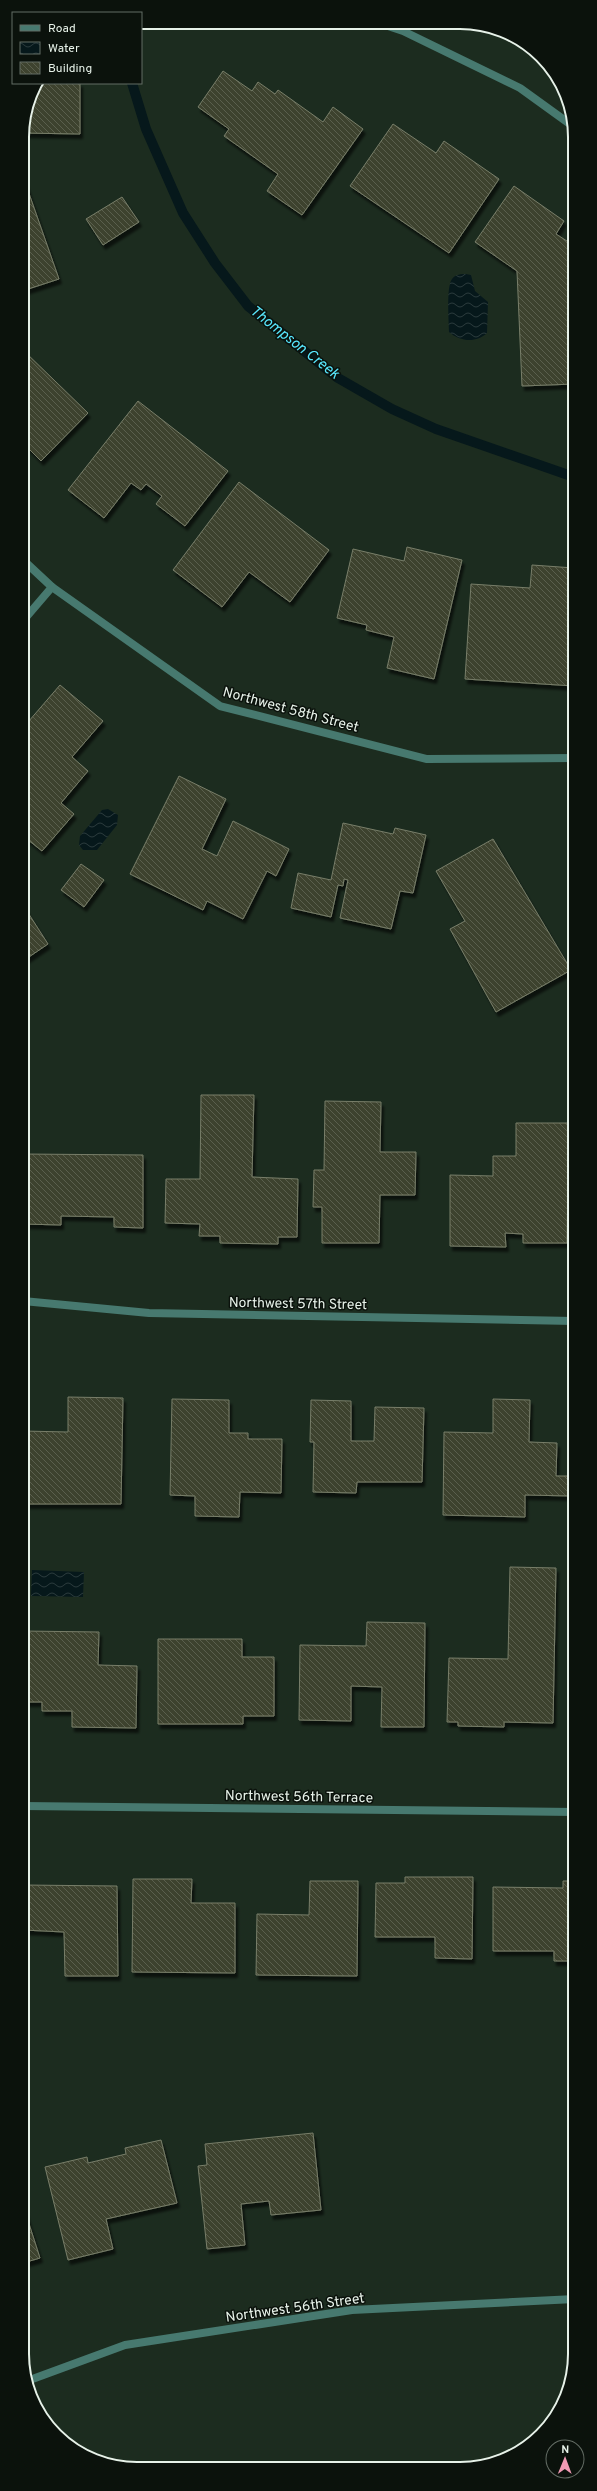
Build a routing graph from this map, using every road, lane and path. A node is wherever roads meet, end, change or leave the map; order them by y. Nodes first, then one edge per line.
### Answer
1 (397, 29) edge
2 (567, 122) edge
3 (29, 566) edge
4 (52, 587) junction
5 (29, 614) edge
6 (568, 758) edge
7 (29, 1301) edge
8 (568, 1321) edge
9 (29, 1806) edge
10 (568, 1812) edge
11 (568, 2299) edge
12 (32, 2379) edge

1 - 2 street
3 - 4 street, Northwest 58th Street
4 - 5 street
4 - 6 street, Northwest 58th Street
7 - 8 street, Northwest 57th Street
9 - 10 street, Northwest 56th Terrace
11 - 12 street, Northwest 56th Street

